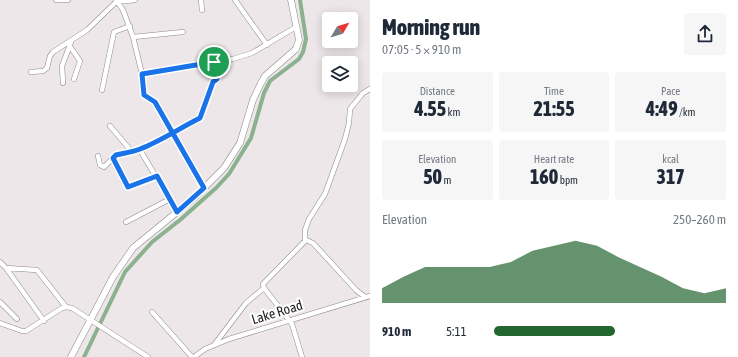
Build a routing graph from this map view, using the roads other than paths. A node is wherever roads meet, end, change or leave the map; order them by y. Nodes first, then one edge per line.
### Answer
1 (56, 0) edge
2 (68, 0) edge
3 (135, 0) edge
4 (201, 0) edge
5 (236, 0) edge
6 (291, 0) edge
7 (116, 1) edge
8 (202, 10) dead end
9 (130, 26) junction
10 (296, 27) junction
11 (183, 32) dead end
12 (133, 37) junction
13 (70, 43) junction
14 (267, 45) junction
15 (214, 62) junction
16 (31, 72) dead end
17 (142, 74) junction
18 (74, 79) dead end
19 (63, 83) dead end
20 (370, 89) edge
21 (102, 90) dead end
22 (110, 126) dead end
23 (172, 132) junction
24 (140, 150) junction
25 (132, 152) junction
26 (98, 156) dead end
27 (113, 158) junction
28 (157, 176) junction
29 (204, 188) junction
30 (170, 199) junction
31 (177, 212) junction
32 (126, 222) dead end
33 (305, 241) junction
34 (0, 262) edge
35 (6, 268) junction
36 (264, 288) junction
37 (368, 297) edge
38 (0, 302) edge
39 (66, 306) junction
40 (152, 312) dead end
41 (17, 319) dead end
42 (288, 320) junction
43 (44, 321) junction
44 (91, 321) junction
45 (0, 323) edge
46 (214, 346) junction
47 (71, 357) edge
48 (148, 357) edge
49 (193, 357) edge
50 (302, 357) edge

1 - 2 street
3 - 7 street
4 - 8 street
5 - 14 street
6 - 10 main road
7 - 9 street
7 - 13 street
9 - 12 street
9 - 21 street
10 - 14 street
10 - 29 main road
11 - 12 street
12 - 17 street
13 - 16 street
13 - 18 street
13 - 19 street
14 - 15 street
15 - 17 street
15 - 23 street
17 - 23 street
20 - 33 street
22 - 25 street
23 - 24 street
23 - 29 street
24 - 25 street
24 - 28 street
25 - 27 street
26 - 27 street
27 - 28 street
28 - 30 street
29 - 31 main road
30 - 31 street
30 - 32 street
31 - 44 main road
33 - 36 street
33 - 37 street
34 - 35 street
35 - 39 street
35 - 43 street
36 - 42 street
36 - 46 street
37 - 42 street, Lake Road
38 - 41 street
39 - 43 street
39 - 44 street
40 - 49 street
42 - 46 street, Lake Road
42 - 50 street
43 - 45 street
44 - 47 main road
44 - 48 street
46 - 49 street, Lake Road

